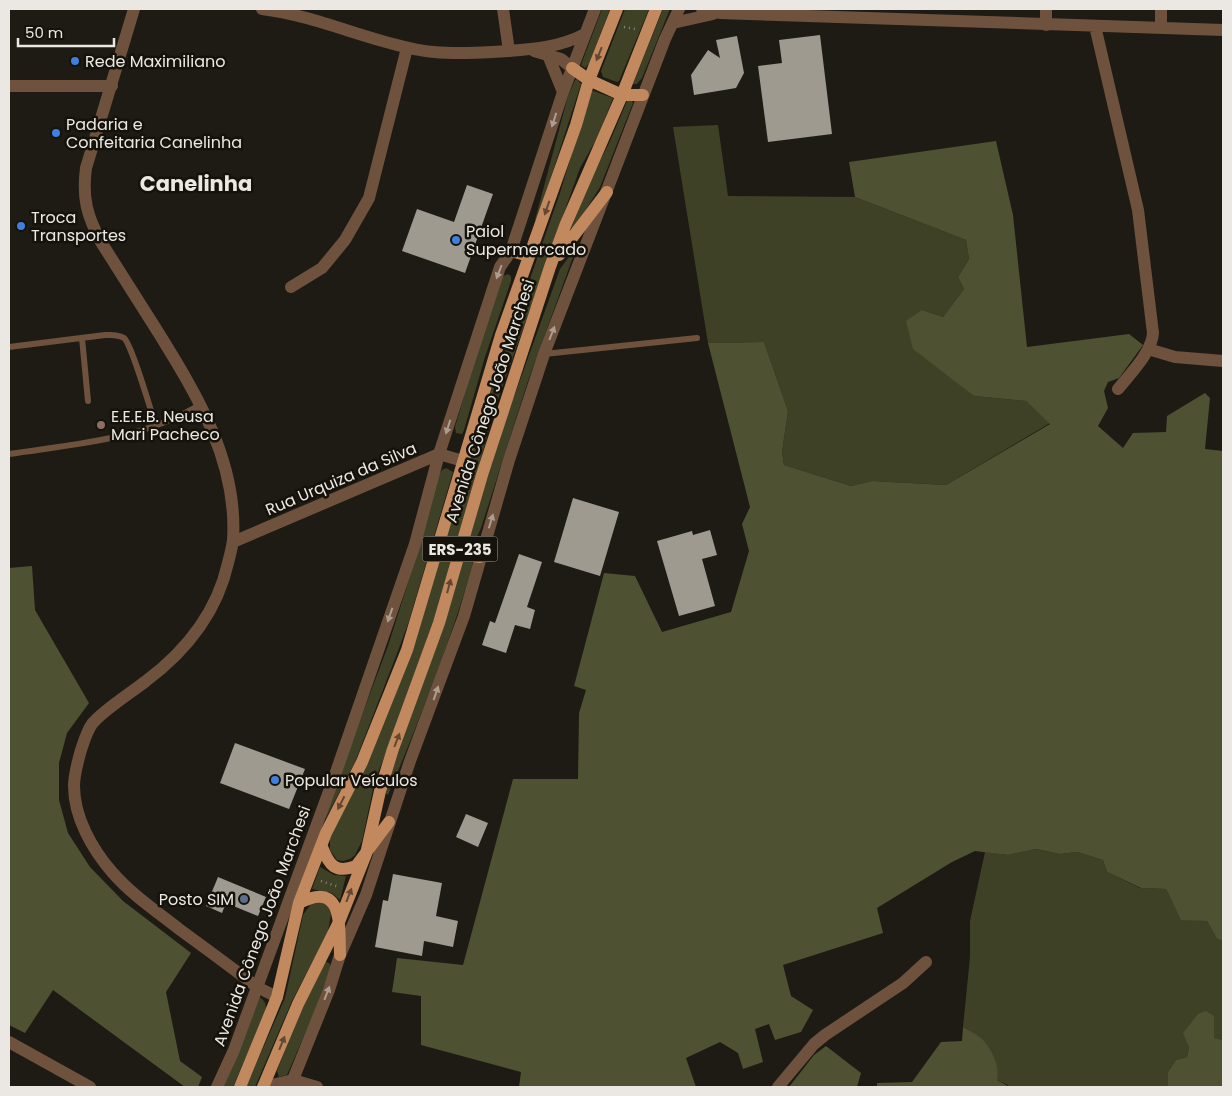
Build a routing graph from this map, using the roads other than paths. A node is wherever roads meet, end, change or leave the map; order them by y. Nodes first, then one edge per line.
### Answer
1 (134, 9) edge
2 (262, 9) edge
3 (503, 9) edge
4 (595, 9) edge
5 (618, 9) edge
6 (656, 9) edge
7 (679, 9) edge
8 (702, 9) edge
9 (1046, 9) edge
10 (1161, 9) edge
11 (720, 13) junction
12 (673, 23) junction
13 (1046, 25) junction
14 (1095, 26) junction
15 (1161, 28) junction
16 (1223, 30) edge
17 (585, 34) junction
18 (407, 48) junction
19 (530, 50) junction
20 (509, 51) junction
21 (548, 55) junction
22 (572, 68) junction
23 (589, 80) junction
24 (9, 86) edge
25 (112, 86) junction
26 (563, 92) junction
27 (622, 95) junction
28 (643, 95) junction
29 (606, 192) junction
30 (511, 251) junction
31 (529, 256) junction
32 (550, 267) junction
33 (291, 287) dead end
34 (82, 338) junction
35 (696, 338) dead end
36 (9, 348) edge
37 (1148, 349) junction
38 (544, 354) junction
39 (1223, 361) edge
40 (1118, 390) dead end
41 (88, 401) dead end
42 (201, 404) junction
43 (156, 426) junction
44 (9, 454) edge
45 (440, 454) junction
46 (463, 461) junction
47 (233, 542) junction
48 (458, 554) junction
49 (480, 557) junction
50 (389, 822) junction
51 (322, 847) junction
52 (366, 854) junction
53 (300, 903) junction
54 (339, 922) junction
55 (340, 955) junction
56 (926, 962) dead end
57 (257, 986) junction
58 (277, 997) junction
59 (9, 1042) edge
60 (291, 1084) edge
61 (90, 1087) edge
62 (217, 1087) edge
63 (240, 1087) edge
64 (263, 1087) edge
65 (317, 1087) edge
66 (778, 1087) edge

1 - 25 street
2 - 18 street
3 - 20 street
4 - 17 street, Avenida Cônego João Marchesi
5 -> 23 main road, Avenida Cônego João Marchesi / ERS-235
6 - 27 main road, Avenida Cônego João Marchesi / ERS-235
7 - 12 street
8 - 11 street
9 - 13 street
10 - 15 street
11 - 12 street
11 - 13 street
12 - 28 street
13 - 14 street
14 - 15 street
14 - 37 street
15 - 16 street
17 - 19 street
17 - 22 street, Avenida Cônego João Marchesi
18 - 20 street
18 - 33 street
19 - 20 street
19 - 21 street
21 - 22 street
21 - 26 street
22 - 23 main road
22 - 26 street, Avenida Cônego João Marchesi
23 - 27 main road
23 -> 31 main road, Avenida Cônego João Marchesi / ERS-235
24 - 25 street
25 - 42 street
26 -> 30 street, Avenida Cônego João Marchesi
27 - 28 main road
27 - 32 main road, Avenida Cônego João Marchesi / ERS-235
28 - 29 street
29 - 32 main road
38 -> 29 street
30 - 31 main road
30 -> 45 street, Avenida Cônego João Marchesi
31 - 46 main road, Avenida Cônego João Marchesi / ERS-235
32 - 48 main road, Avenida Cônego João Marchesi / ERS-235
34 - 36 lane
34 - 41 lane
34 - 43 lane
35 - 38 lane
37 - 39 street
37 - 40 street
49 -> 38 street
42 - 43 lane
42 - 47 street
43 - 44 lane
45 - 46 street, Rua Urquiza da Silva
45 - 47 street, Rua Urquiza da Silva
45 -> 57 street, Avenida Cônego João Marchesi
46 -> 51 main road, Avenida Cônego João Marchesi / ERS-235
47 - 57 street
48 - 49 main road
52 -> 48 main road, Avenida Cônego João Marchesi / ERS-235
50 -> 49 street
50 - 52 main road
50 - 55 street
51 - 52 main road
51 - 53 main road, Avenida Cônego João Marchesi / ERS-235
54 -> 52 main road, Avenida Cônego João Marchesi / ERS-235
53 - 54 main road
53 - 58 main road, Avenida Cônego João Marchesi / ERS-235
54 - 55 main road
64 -> 54 main road, Avenida Cônego João Marchesi / ERS-235
60 -> 55 street
56 - 66 street
57 - 58 street
57 - 62 street, Avenida Cônego João Marchesi
58 - 63 main road, Avenida Cônego João Marchesi / ERS-235
59 - 61 street
60 - 64 street
60 - 65 street

